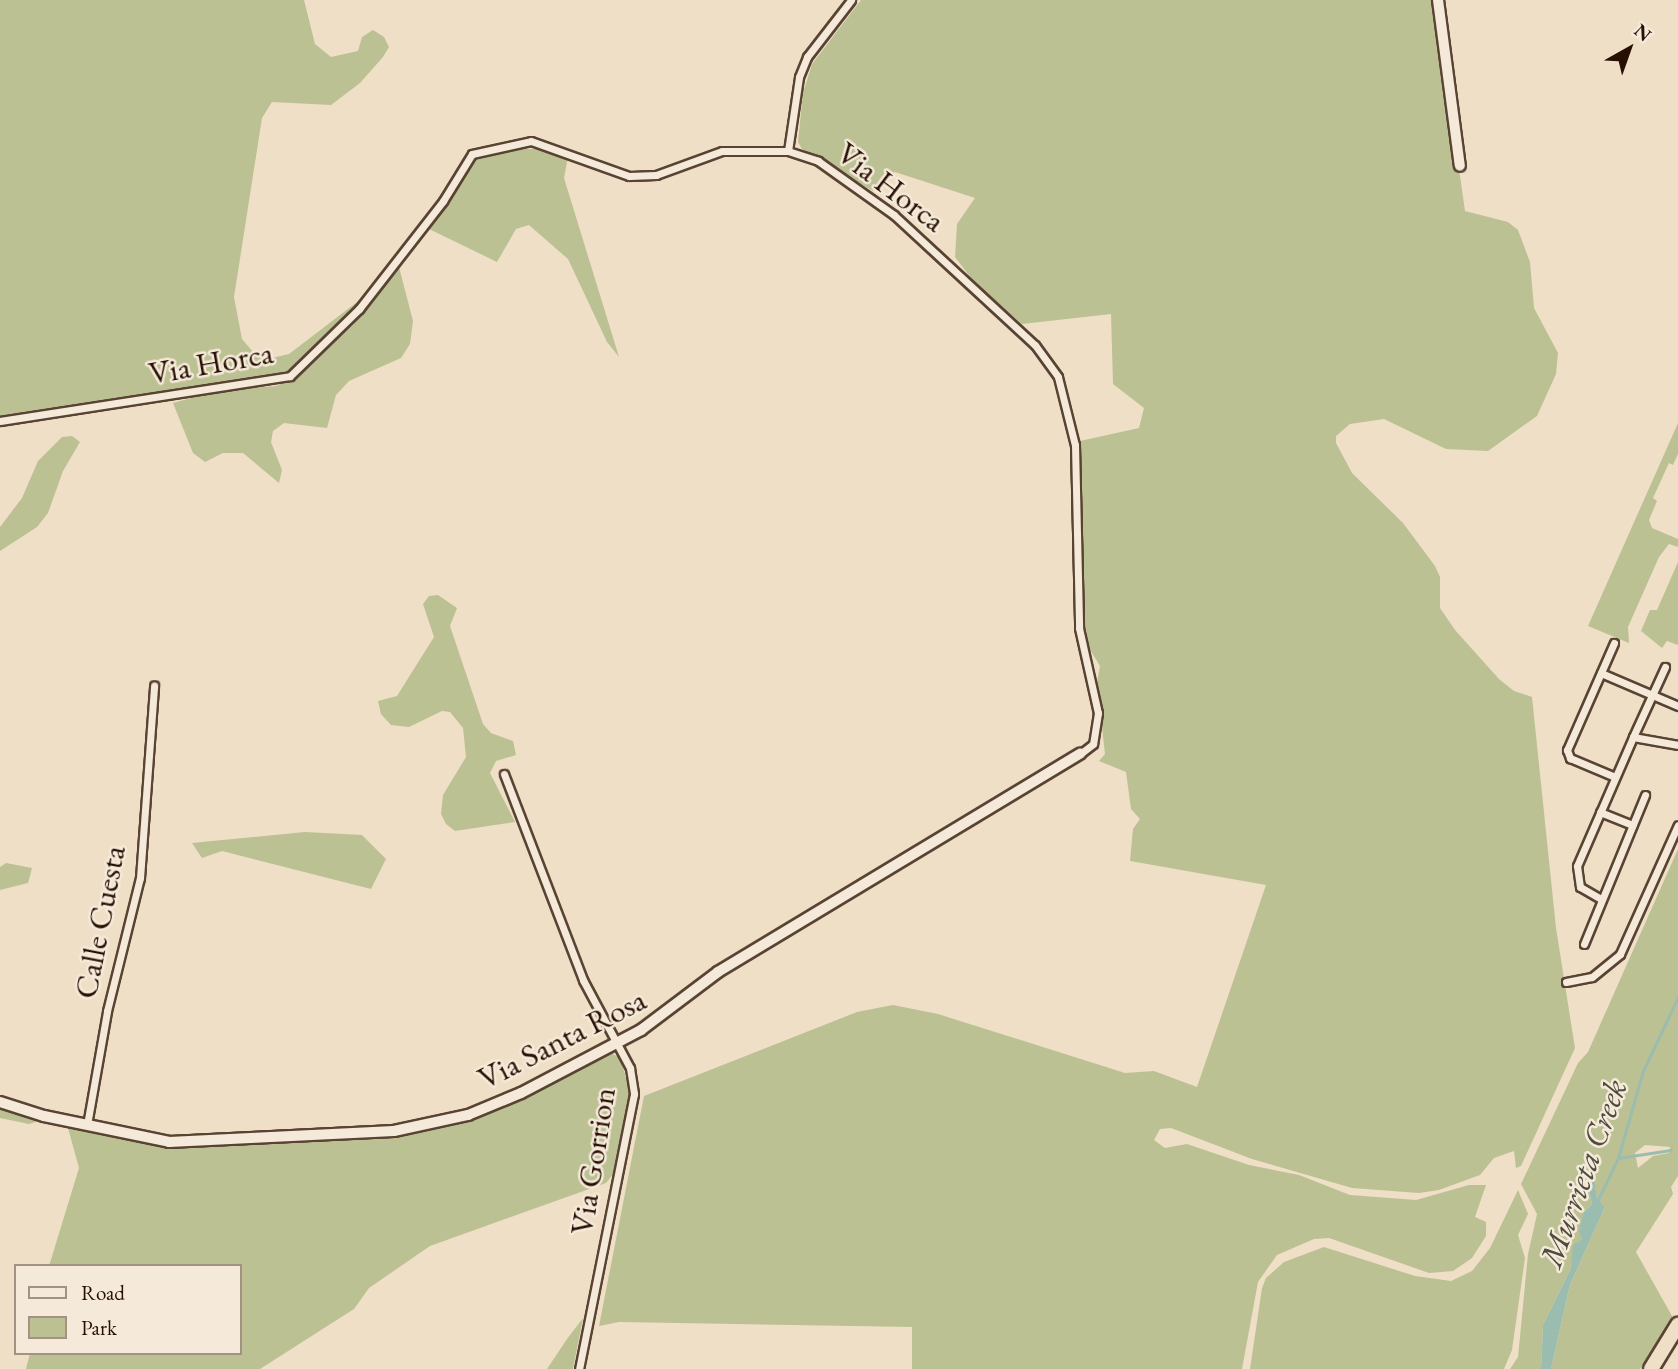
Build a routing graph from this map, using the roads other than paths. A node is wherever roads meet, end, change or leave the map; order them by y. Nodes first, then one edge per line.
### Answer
1 (851, 0) edge
2 (1438, 0) edge
3 (788, 151) junction
4 (1460, 166) dead end
5 (0, 421) edge
6 (1614, 643) dead end
7 (1665, 667) dead end
8 (1601, 673) junction
9 (154, 686) dead end
10 (1653, 695) junction
11 (1678, 706) edge
12 (1633, 737) junction
13 (1678, 745) edge
14 (1080, 754) joint
15 (504, 774) dead end
16 (1615, 778) junction
17 (1645, 795) dead end
18 (1600, 812) junction
19 (1632, 825) junction
20 (1678, 825) edge
21 (1601, 898) junction
22 (1584, 944) dead end
23 (1566, 982) dead end
24 (613, 1041) junction
25 (0, 1102) edge
26 (87, 1125) junction
27 (1678, 1325) edge
28 (579, 1369) edge
29 (1651, 1369) edge

1 - 3 street
2 - 4 street
3 - 5 street, Via Horca
3 - 14 street, Via Horca
6 - 8 street
7 - 10 street
8 - 10 street
8 - 16 street
9 - 26 street, Calle Cuesta
10 - 11 street
10 - 12 street
12 - 13 street
12 - 16 street
14 - 24 street, Via Santa Rosa
15 - 24 street, Via Gorrion
16 - 18 street
17 - 19 street
18 - 19 street
18 - 21 street
19 - 21 street
20 - 23 street
21 - 22 street
24 - 26 street, Via Santa Rosa
24 - 28 street, Via Gorrion
25 - 26 street, Via Santa Rosa
27 - 29 highway

